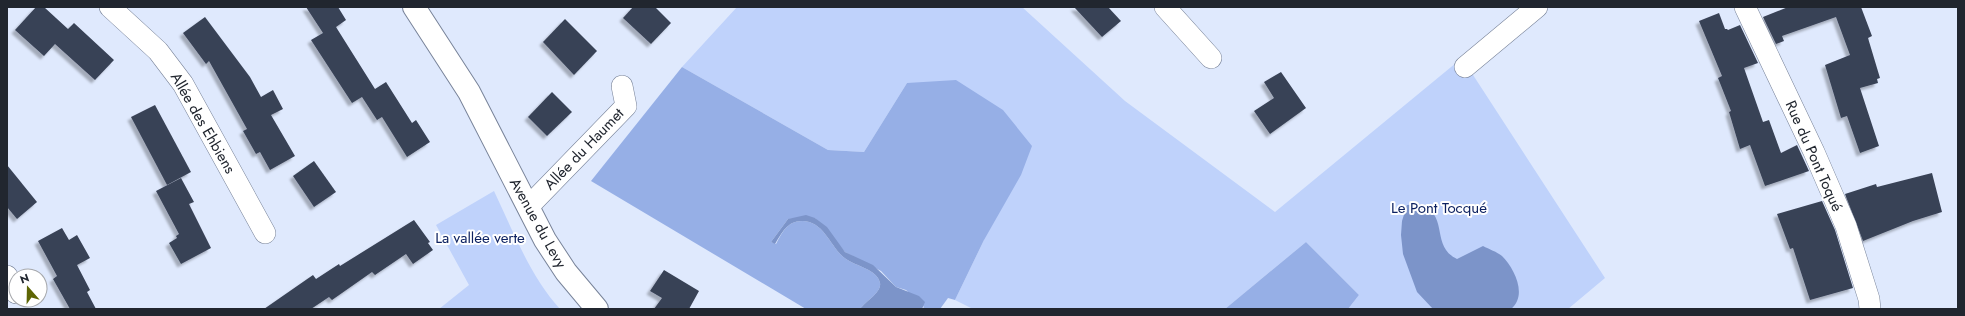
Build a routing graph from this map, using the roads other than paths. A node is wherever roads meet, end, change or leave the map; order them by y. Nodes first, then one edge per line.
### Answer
1 (110, 7) edge
2 (414, 7) edge
3 (1165, 7) edge
4 (1537, 7) edge
5 (1746, 7) edge
6 (1211, 58) dead end
7 (1465, 67) dead end
8 (622, 86) dead end
9 (528, 207) junction
10 (265, 233) dead end
11 (597, 309) edge
12 (1870, 309) edge

1 - 10 street, Allée des Ehbiens
2 - 9 street, Avenue du Levy
3 - 6 street
4 - 7 street
5 - 12 street, Rue du Pont Toqué
8 - 9 street, Allée du Haumet
9 - 11 street, Avenue du Levy

